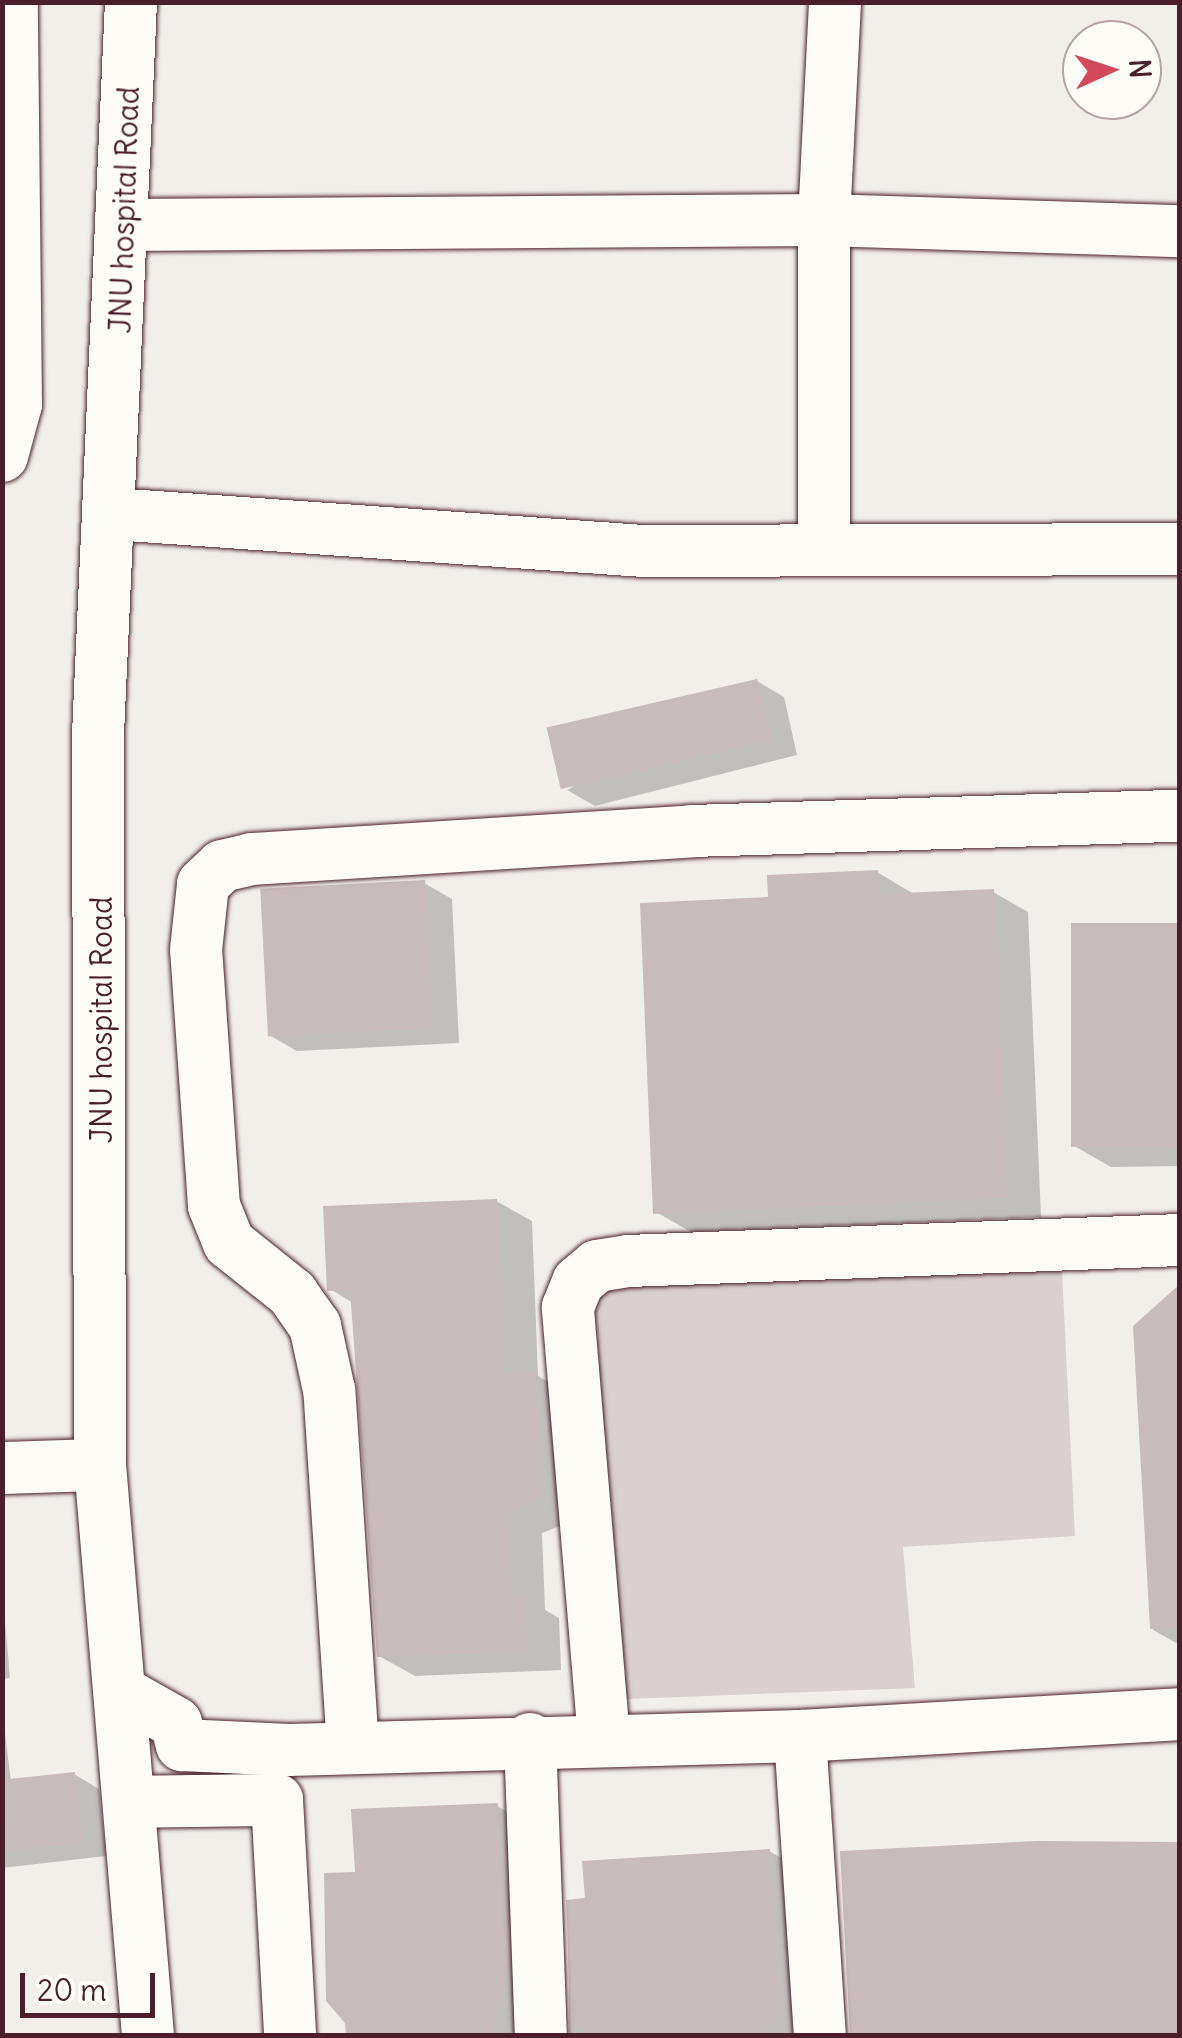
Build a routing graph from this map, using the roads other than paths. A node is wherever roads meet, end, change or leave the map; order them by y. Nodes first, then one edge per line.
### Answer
1 (12, 2) edge
2 (131, 2) edge
3 (835, 2) edge
4 (8, 75) edge
5 (824, 220) junction
6 (124, 224) junction
7 (1180, 231) edge
8 (2, 456) edge
9 (113, 514) junction
10 (824, 549) junction
11 (1180, 549) edge
12 (1180, 816) edge
13 (1180, 1240) edge
14 (100, 1465) junction
15 (2, 1468) edge
16 (121, 1692) junction
17 (1180, 1714) edge
18 (800, 1736) junction
19 (530, 1739) junction
20 (604, 1739) junction
21 (353, 1747) junction
22 (129, 1802) junction
23 (148, 2036) edge
24 (290, 2036) edge
25 (541, 2036) edge
26 (820, 2036) edge

1 - 4 street
2 - 6 street, JNU hospital Road
3 - 5 street
4 - 8 street
5 - 6 street
5 - 7 street
5 - 10 street
6 - 9 street, JNU hospital Road
9 - 10 street
9 - 14 street, JNU hospital Road
10 - 11 street
12 - 21 street
13 - 20 street
14 - 15 street
14 - 16 street, JNU hospital Road
16 - 21 street
16 - 22 street, JNU hospital Road
17 - 18 street
18 - 20 street
18 - 26 street
19 - 20 street
19 - 21 street
19 - 25 street
22 - 23 street, JNU hospital Road
22 - 24 street

